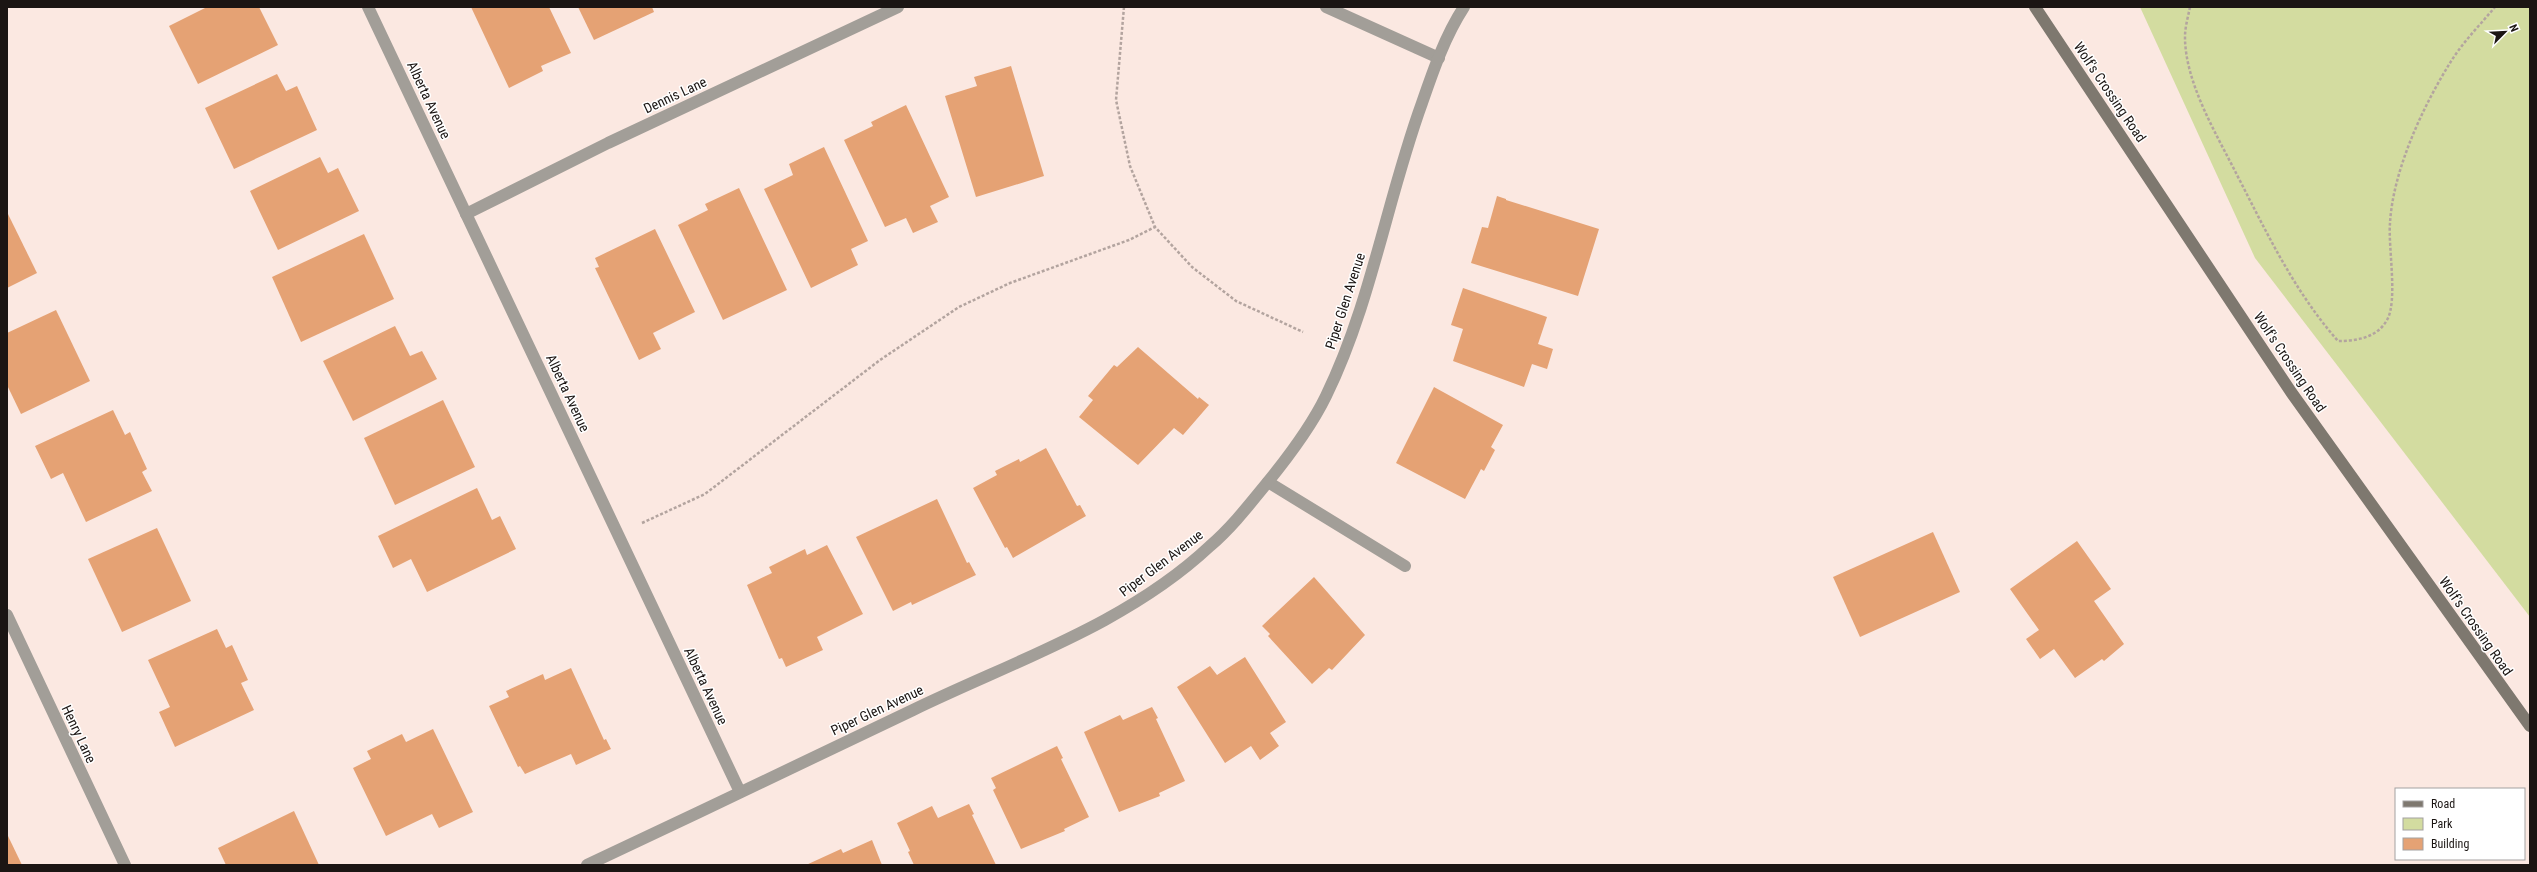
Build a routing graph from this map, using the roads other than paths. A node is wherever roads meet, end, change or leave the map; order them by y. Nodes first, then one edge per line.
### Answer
1 (368, 7) edge
2 (898, 7) edge
3 (1326, 7) edge
4 (1464, 7) edge
5 (2035, 7) edge
6 (1439, 58) junction
7 (466, 214) junction
8 (1268, 482) junction
9 (1405, 566) dead end
10 (7, 615) edge
11 (2530, 726) edge
12 (740, 792) junction
13 (124, 865) edge
14 (587, 865) edge

1 - 7 street, Alberta Avenue
2 - 7 street, Dennis Lane
3 - 6 street
4 - 6 street, Piper Glen Avenue
5 - 11 main road, Wolf's Crossing Road
6 - 8 street, Piper Glen Avenue
7 - 12 street, Alberta Avenue
8 - 9 street
8 - 12 street, Piper Glen Avenue
10 - 13 street, Henry Lane
12 - 14 street, Piper Glen Avenue

